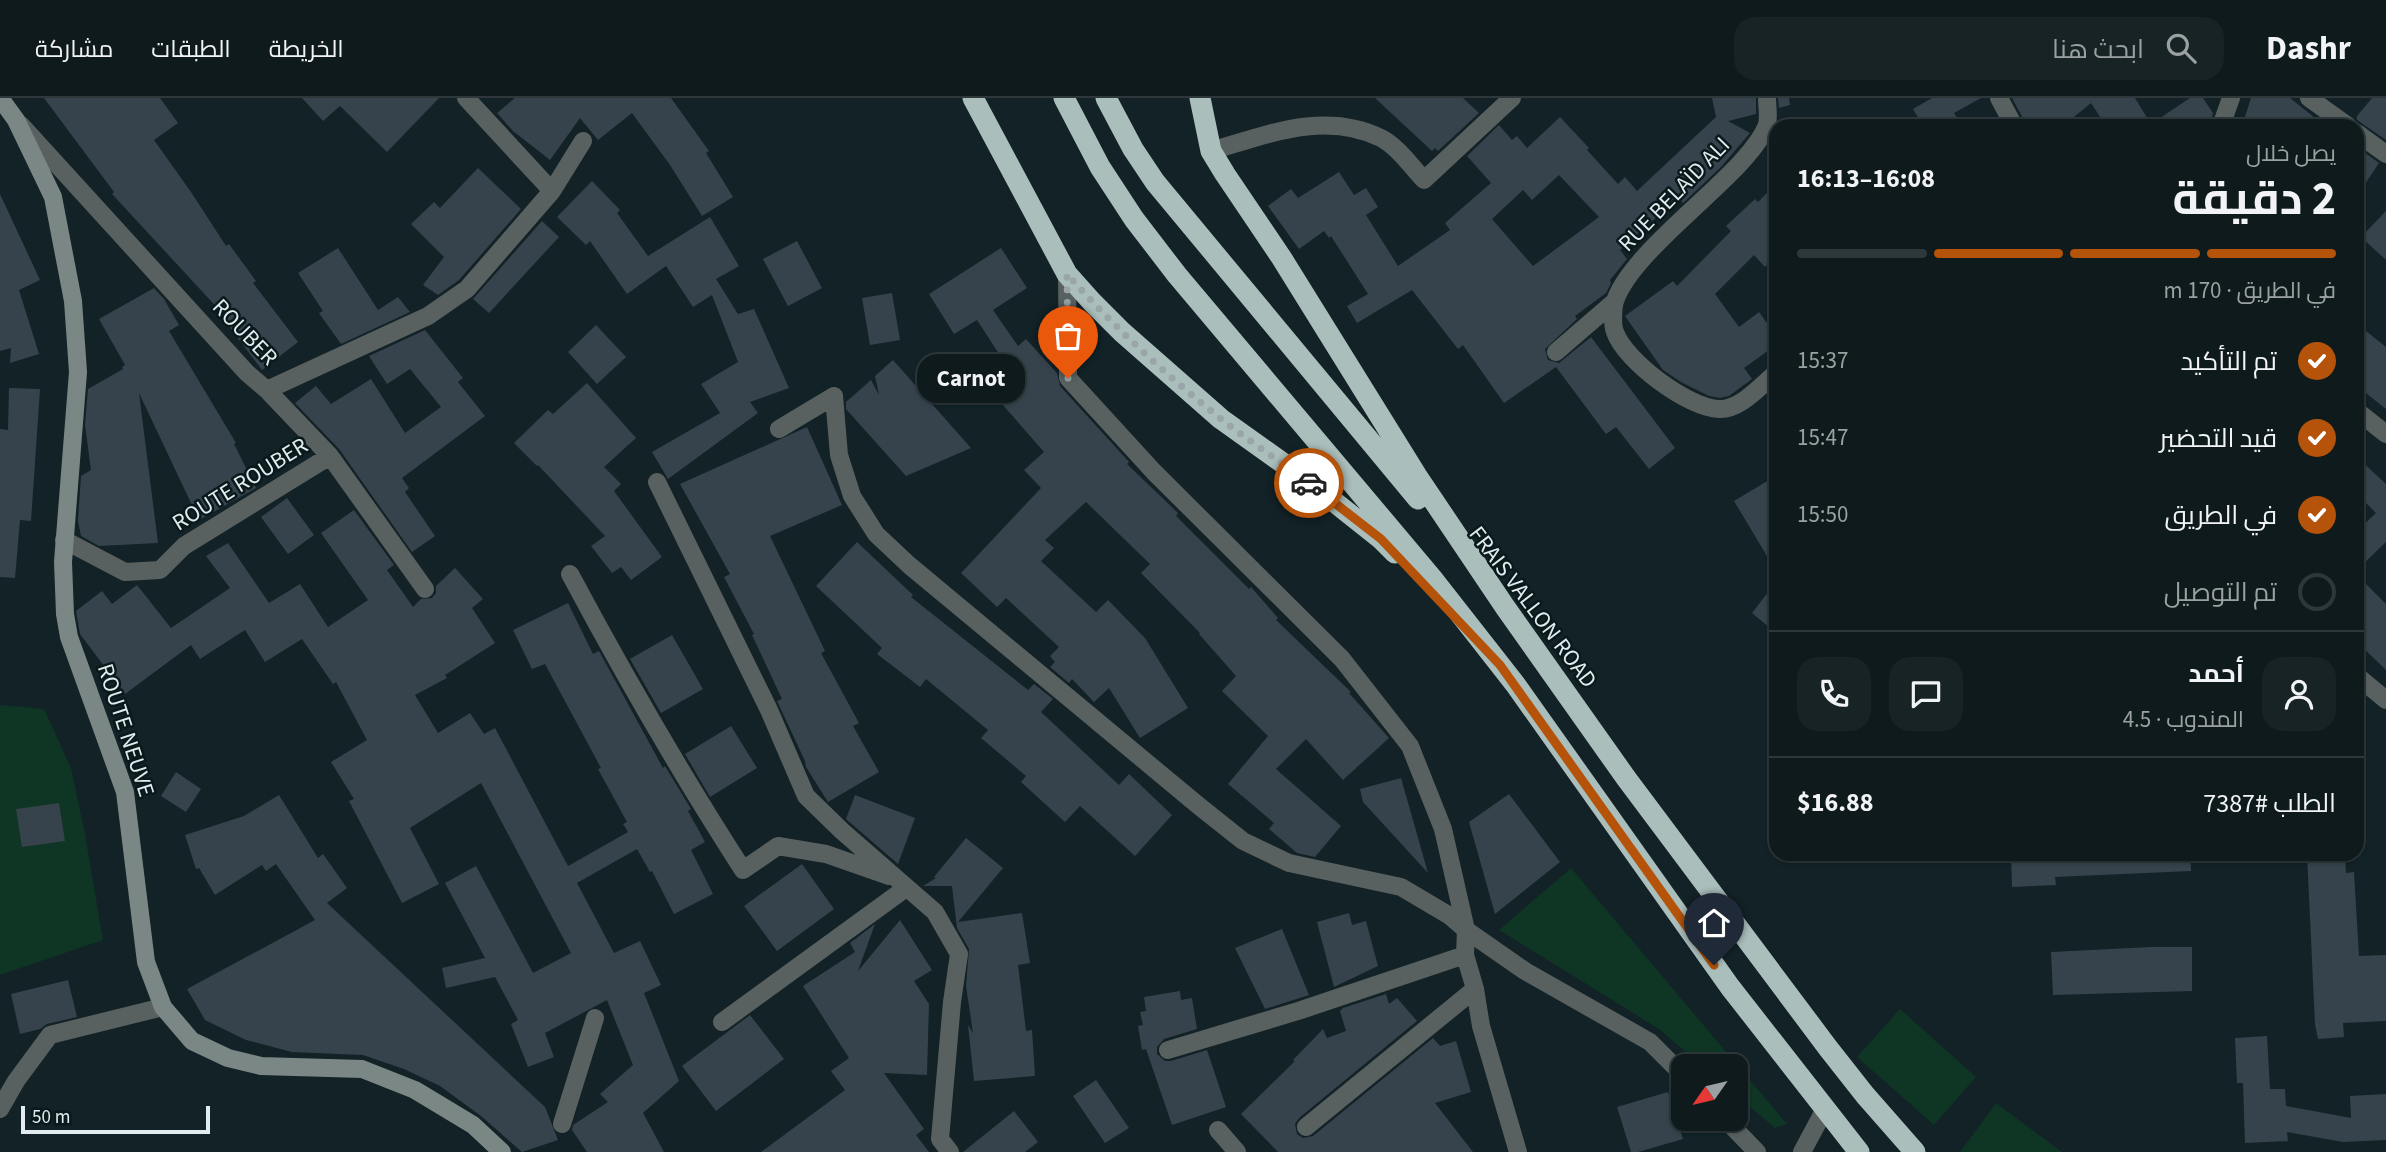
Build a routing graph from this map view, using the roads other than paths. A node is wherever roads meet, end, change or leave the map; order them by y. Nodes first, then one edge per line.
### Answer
1 (0, 98) edge
2 (466, 98) edge
3 (973, 98) edge
4 (1064, 98) edge
5 (1106, 98) edge
6 (1200, 98) edge
7 (1512, 98) edge
8 (1767, 98) edge
9 (1999, 98) edge
10 (2231, 98) edge
11 (2309, 98) edge
12 (2010, 119) edge
13 (2224, 119) edge
14 (2338, 119) edge
15 (16, 120) junction
16 (2364, 138) edge
17 (583, 141) dead end
18 (1211, 150) junction
19 (2386, 154) edge
20 (552, 191) junction
21 (1067, 274) junction
22 (1614, 302) junction
23 (1556, 352) dead end
24 (1769, 378) edge
25 (267, 390) junction
26 (2364, 417) edge
27 (779, 429) dead end
28 (2386, 434) edge
29 (330, 456) junction
30 (657, 482) dead end
31 (64, 540) junction
32 (570, 574) dead end
33 (425, 589) dead end
34 (1505, 607) junction
35 (1500, 665) junction
36 (2364, 681) edge
37 (2381, 693) edge
38 (903, 884) junction
39 (1466, 930) junction
40 (1465, 956) junction
41 (1475, 989) junction
42 (163, 1007) junction
43 (595, 1018) dead end
44 (722, 1022) dead end
45 (1168, 1050) dead end
46 (1671, 1063) edge
47 (0, 1110) edge
48 (1825, 1110) junction
49 (562, 1124) dead end
50 (1306, 1127) dead end
51 (1218, 1130) dead end
52 (1737, 1131) edge
53 (502, 1152) edge
54 (950, 1152) edge
55 (1237, 1152) edge
56 (1518, 1152) edge
57 (1757, 1152) edge
58 (1802, 1152) edge
59 (1857, 1152) edge
60 (1915, 1152) edge

1 - 15 main road, ROUTE NEUVE
2 - 20 street
3 - 21 highway
4 - 35 highway
5 - 34 highway, FRAIS VALLON ROAD
6 - 18 highway
7 - 18 street
8 - 22 street, RUE BELAÏD ALI
9 - 12 street
10 - 13 street
11 - 14 street
15 - 25 street, ROUBER
15 - 31 main road, ROUTE NEUVE
16 - 19 street
17 - 20 street
18 - 34 highway
20 - 25 street
21 - 35 highway
21 - 39 street
22 - 23 street, RUE BELAÏD ALI
22 - 24 street
25 - 29 street, ROUBER
26 - 28 street
27 - 39 street
29 - 31 street, ROUTE ROUBER
29 - 33 street, ROUBER
30 - 38 street
31 - 42 main road, ROUTE NEUVE
32 - 38 street
34 - 60 highway, FRAIS VALLON ROAD
35 - 48 highway
36 - 37 street
38 - 44 street
38 - 54 street
39 - 40 street
39 - 46 street
40 - 41 street
40 - 45 street
41 - 50 street
41 - 56 street
42 - 47 street
42 - 53 main road, ROUTE NEUVE
43 - 49 street
48 - 58 street
48 - 59 highway
51 - 55 street
52 - 57 street

